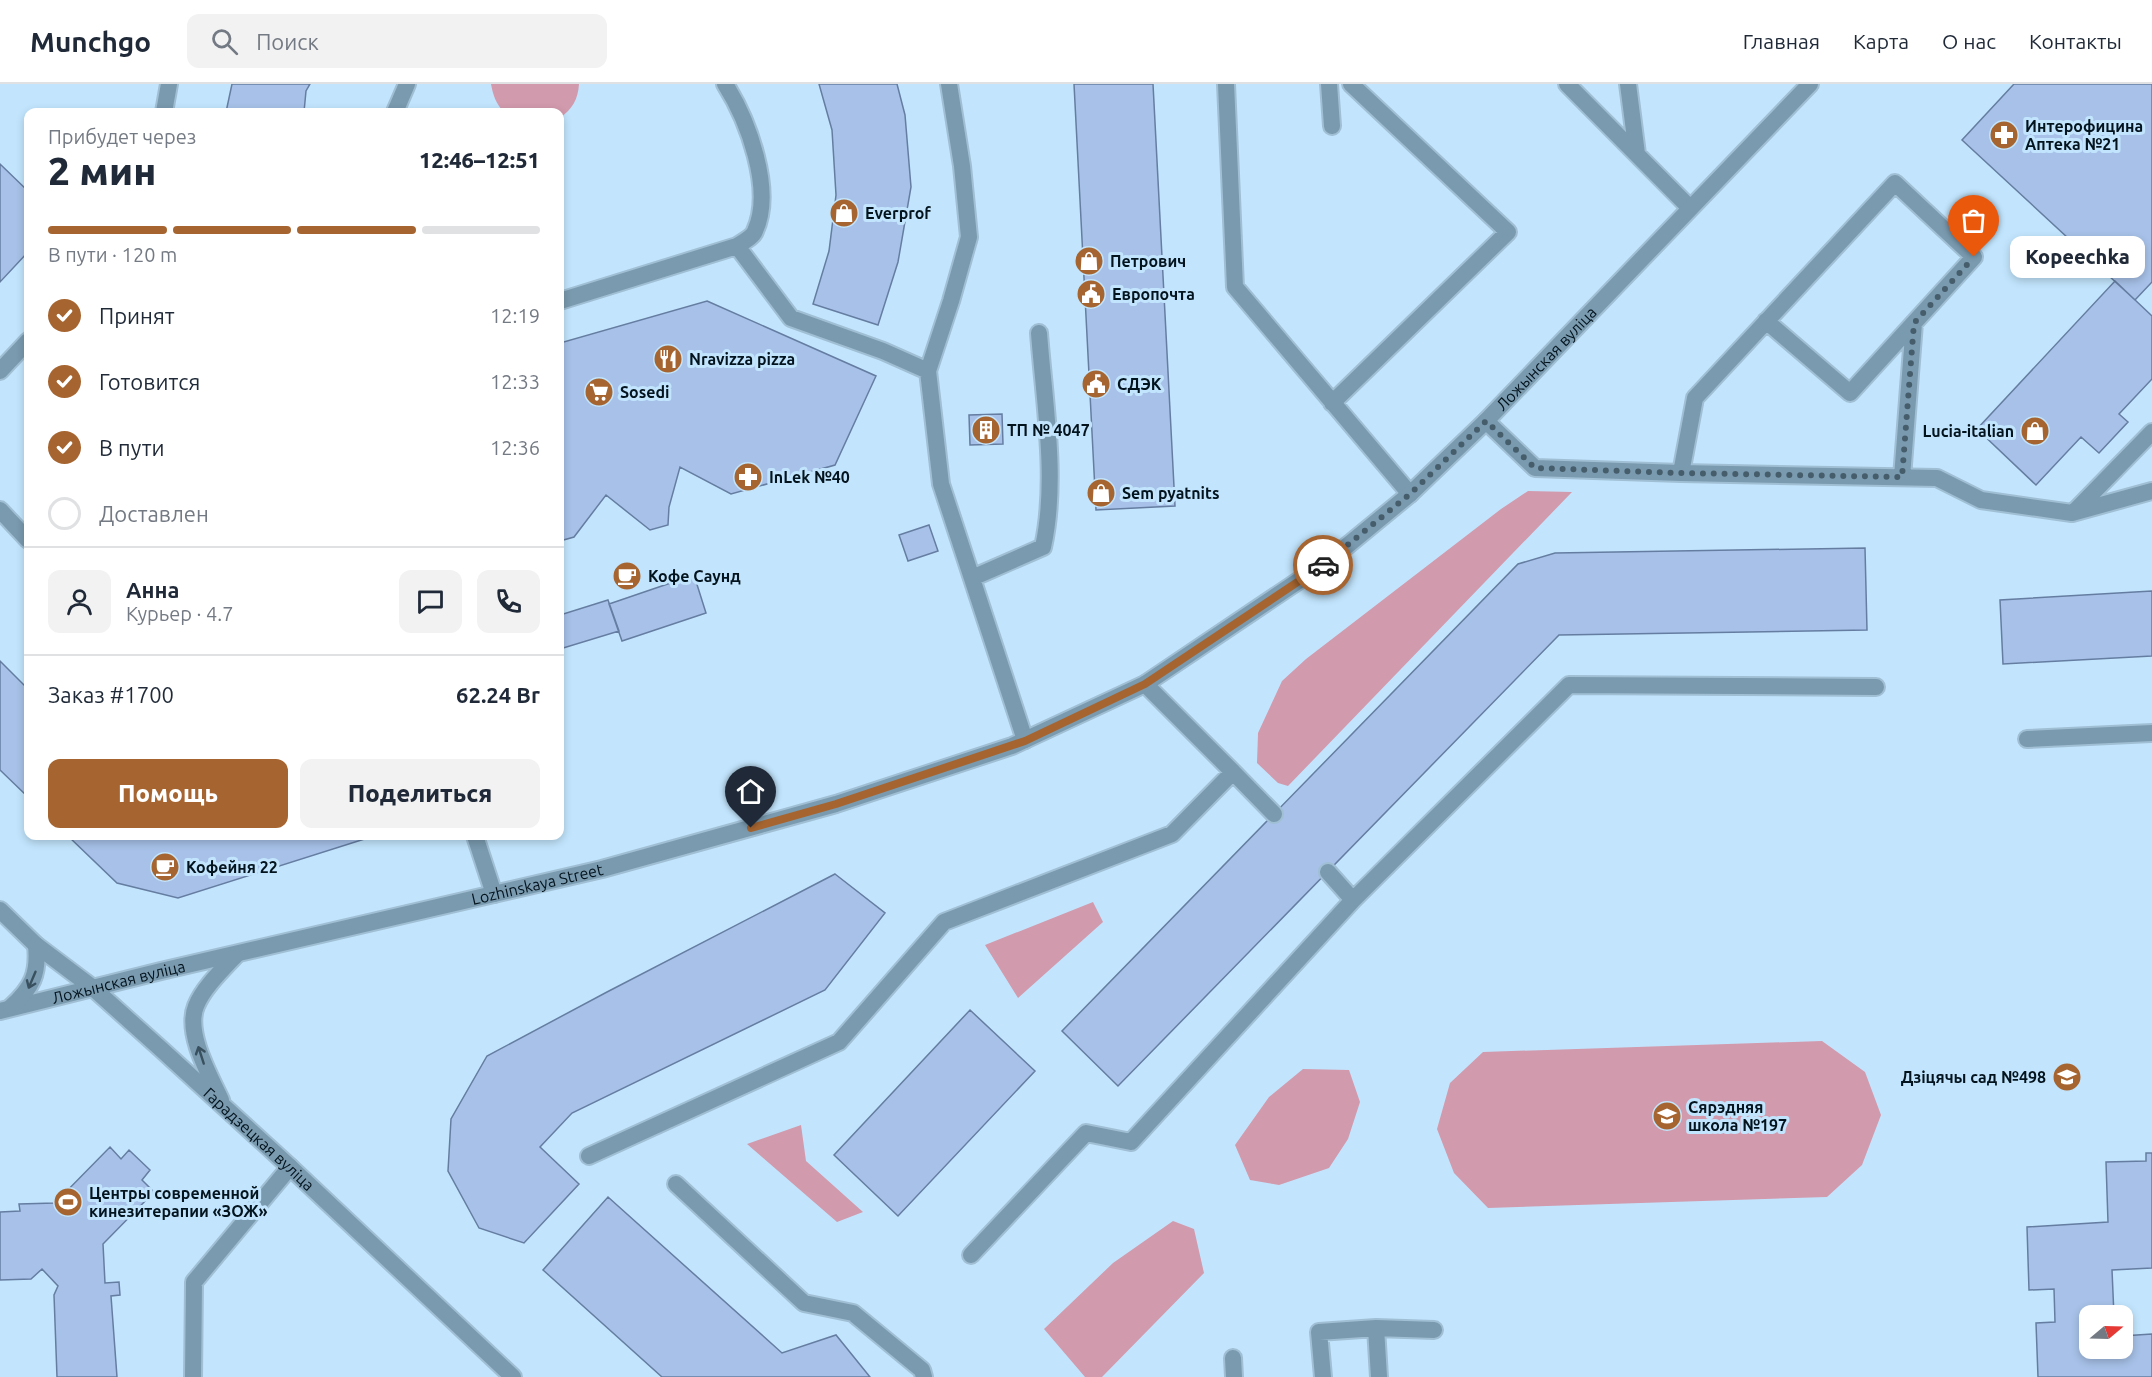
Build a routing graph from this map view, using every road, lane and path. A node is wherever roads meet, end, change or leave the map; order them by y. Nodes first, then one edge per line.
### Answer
1 (169, 84) edge
2 (407, 84) edge
3 (725, 84) edge
4 (949, 84) edge
5 (1226, 84) edge
6 (1329, 84) edge
7 (1351, 84) edge
8 (1567, 84) edge
9 (1628, 84) edge
10 (1810, 84) edge
11 (165, 108) edge
12 (397, 108) edge
13 (1332, 126) dead end
14 (1637, 154) junction
15 (1690, 208) junction
16 (737, 246) junction
17 (564, 300) edge
18 (1766, 321) junction
19 (1914, 323) junction
20 (1039, 333) dead end
21 (24, 345) edge
22 (928, 370) junction
23 (0, 371) edge
24 (1332, 403) junction
25 (1486, 421) junction
26 (2152, 432) edge
27 (1681, 473) junction
28 (1902, 477) junction
29 (2152, 491) edge
30 (1410, 494) junction
31 (0, 510) edge
32 (2072, 513) junction
33 (24, 536) edge
34 (972, 578) junction
35 (1145, 684) junction
36 (1876, 687) dead end
37 (2152, 733) edge
38 (2027, 739) dead end
39 (1025, 741) junction
40 (1233, 772) junction
41 (1274, 814) dead end
42 (476, 840) edge
43 (1328, 872) dead end
44 (494, 894) junction
45 (1353, 900) junction
46 (0, 910) edge
47 (36, 945) junction
48 (237, 954) junction
49 (93, 988) junction
50 (5, 1009) edge
51 (225, 1109) junction
52 (589, 1156) dead end
53 (290, 1167) junction
54 (676, 1184) dead end
55 (971, 1256) dead end
56 (1376, 1329) junction
57 (1434, 1330) dead end
58 (1233, 1358) dead end
59 (193, 1377) edge
60 (513, 1377) edge
61 (924, 1377) edge
62 (1234, 1377) edge
63 (1323, 1377) edge
64 (1379, 1377) edge

1 - 11 street
2 - 12 street
3 - 16 street
4 - 22 street
5 - 24 street
6 - 13 street
7 - 24 street
8 - 14 street
9 - 14 street
10 - 15 street, Ложынская вуліца
14 - 15 street
15 - 25 street, Ложынская вуліца
16 - 17 street
16 - 22 street
18 - 19 street
18 - 19 street
18 - 27 street
19 - 28 street
20 - 34 street
21 - 23 street
22 - 34 street
24 - 30 street
25 - 27 street
25 - 30 street, Ложынская вуліца
26 - 32 street
27 - 28 street
28 - 32 street
29 - 32 street
30 - 35 street, Ложынская вуліца
31 - 33 street
34 - 39 street
35 - 39 street, Ложынская вуліца
35 - 40 street
36 - 45 street
37 - 38 street
39 - 44 street, Ложынская вуліца
40 - 41 street
40 - 52 street
42 - 44 street
43 - 45 street
44 - 48 street, Lozhinskaya Street
45 - 55 street
46 - 47 street, Гарадзецкая вуліца
47 - 49 street, Гарадзецкая вуліца
47 -> 50 street
48 - 49 street, Ложынская вуліца
51 -> 48 street
49 - 50 street, Ложынская вуліца
49 - 51 street, Гарадзецкая вуліца
51 - 53 street, Гарадзецкая вуліца
53 - 59 street
53 - 60 street, Гарадзецкая вуліца
54 - 61 street
56 - 57 street
56 - 63 street
56 - 64 street
58 - 62 street

